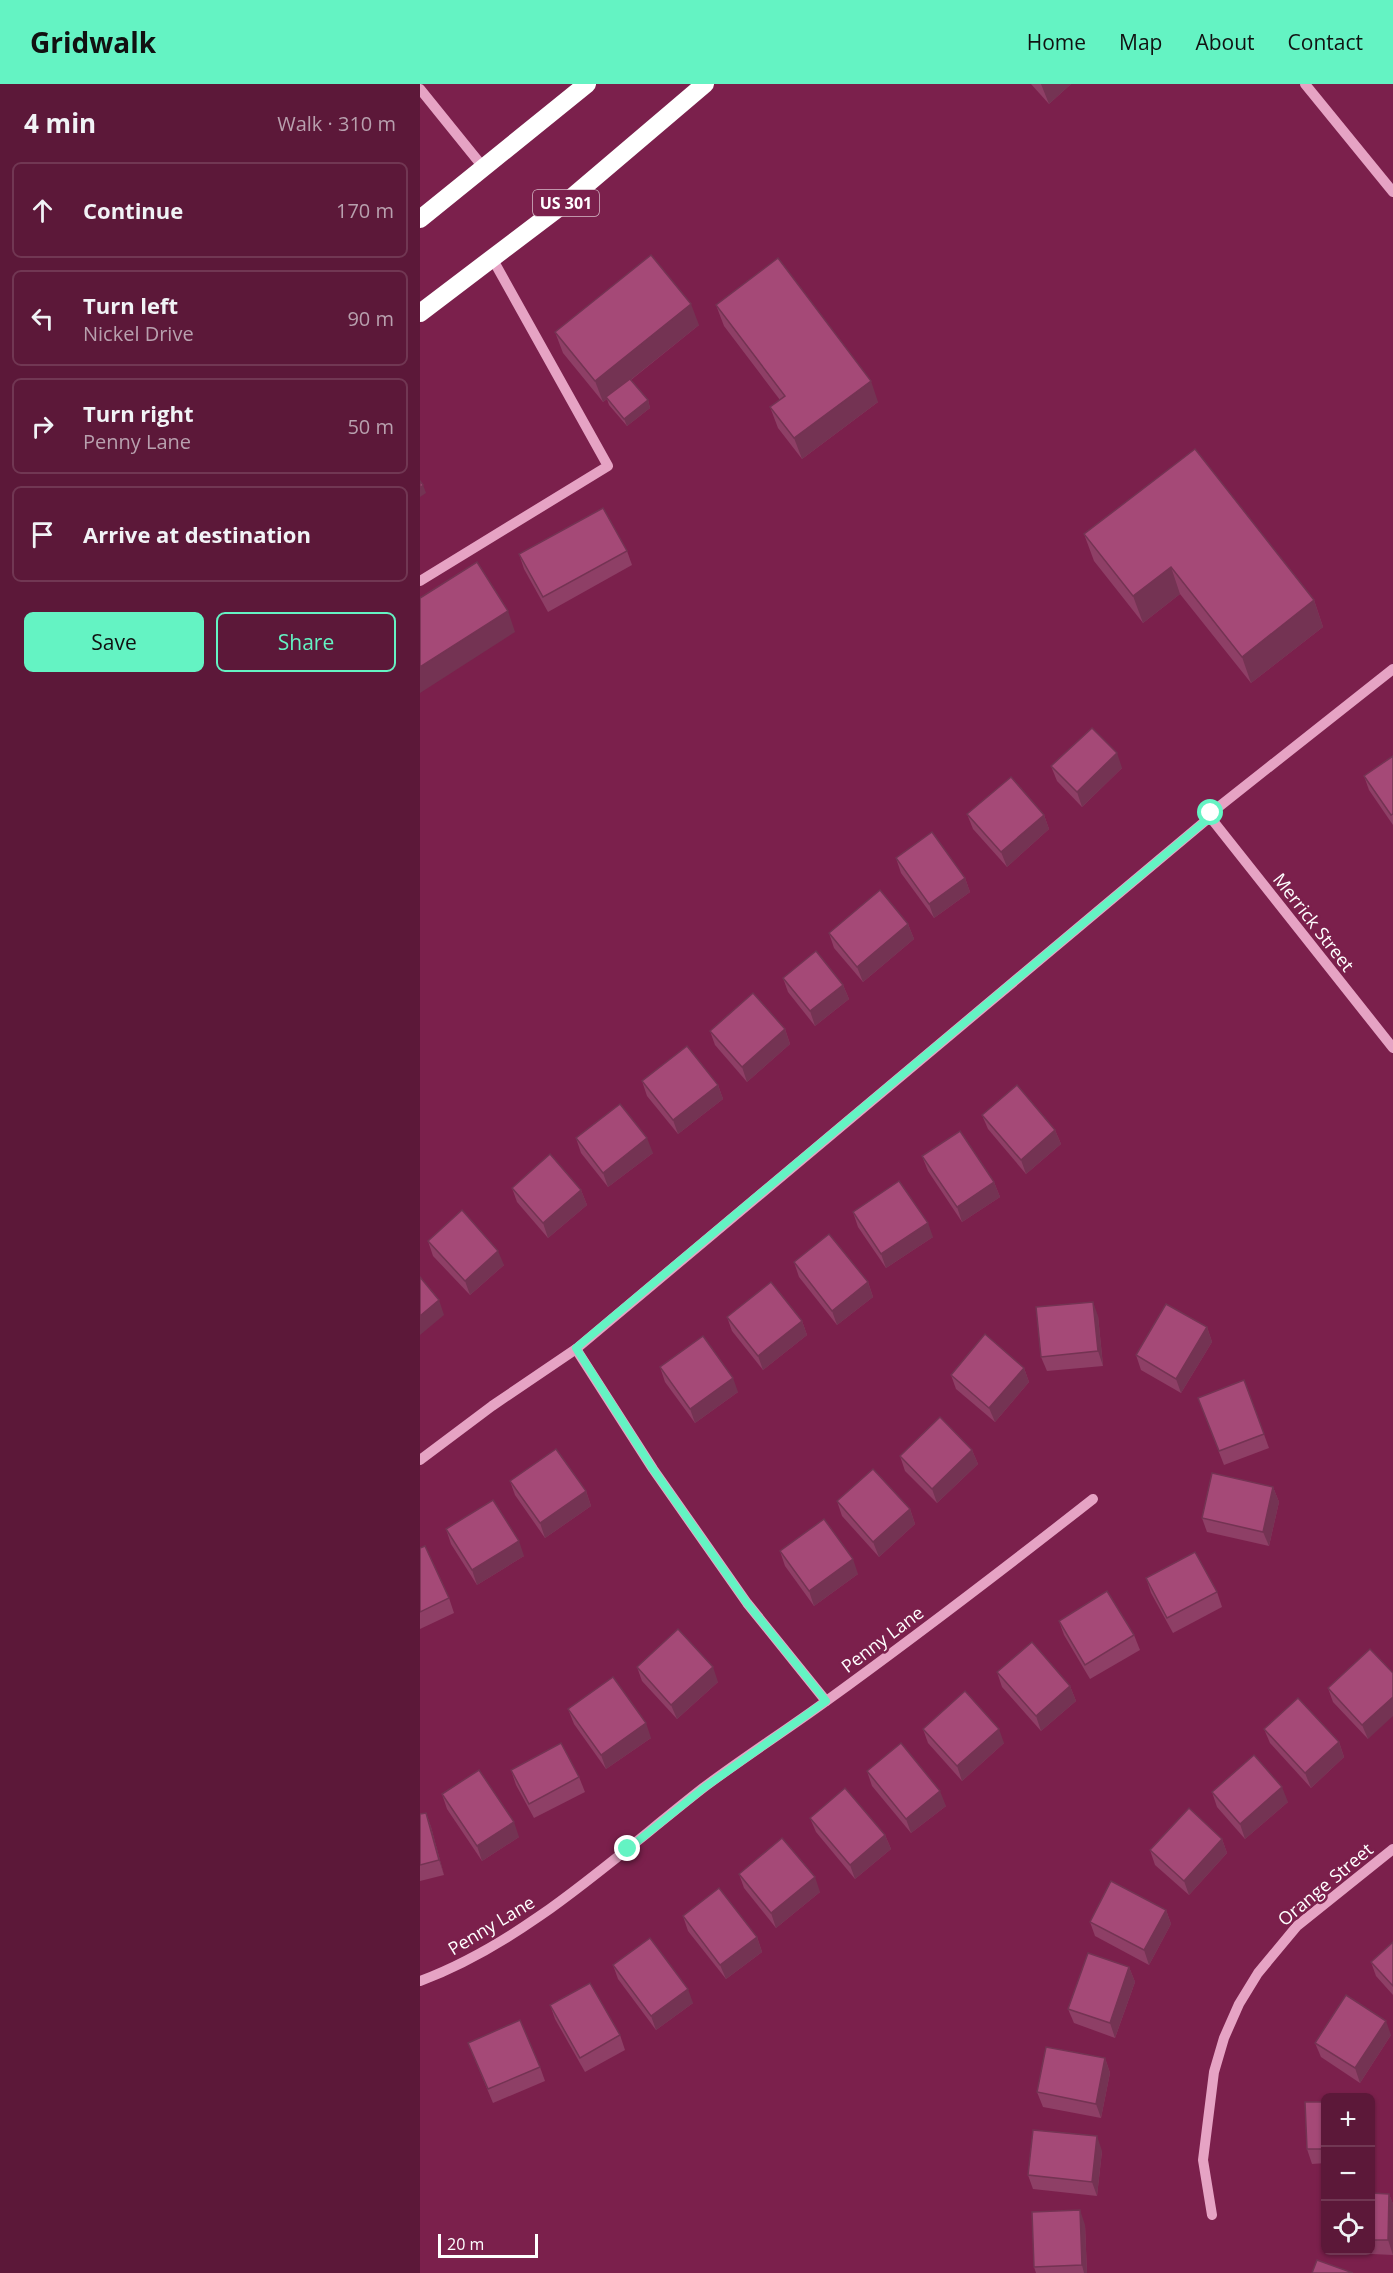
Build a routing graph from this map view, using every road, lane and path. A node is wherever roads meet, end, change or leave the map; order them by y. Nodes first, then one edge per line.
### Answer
1 (586, 84) edge
2 (705, 84) edge
3 (1305, 84) edge
4 (420, 89) edge
5 (483, 167) junction
6 (1393, 192) edge
7 (420, 219) edge
8 (492, 258) junction
9 (420, 313) edge
10 (420, 581) edge
11 (1393, 669) edge
12 (1210, 817) junction
13 (1393, 1048) edge
14 (576, 1348) junction
15 (420, 1460) edge
16 (1093, 1499) dead end
17 (826, 1701) junction
18 (1393, 1849) edge
19 (420, 1981) edge
20 (1212, 2215) dead end

1 - 5 highway
2 - 8 highway, US 301
3 - 6 street
4 - 5 street
5 - 7 highway
8 - 9 highway, US 301
8 - 10 street
11 - 12 street
12 - 13 street, Merrick Street
12 - 14 street
14 - 15 street
14 - 17 street
16 - 17 street, Penny Lane
17 - 19 street, Penny Lane
18 - 20 street, Orange Street

